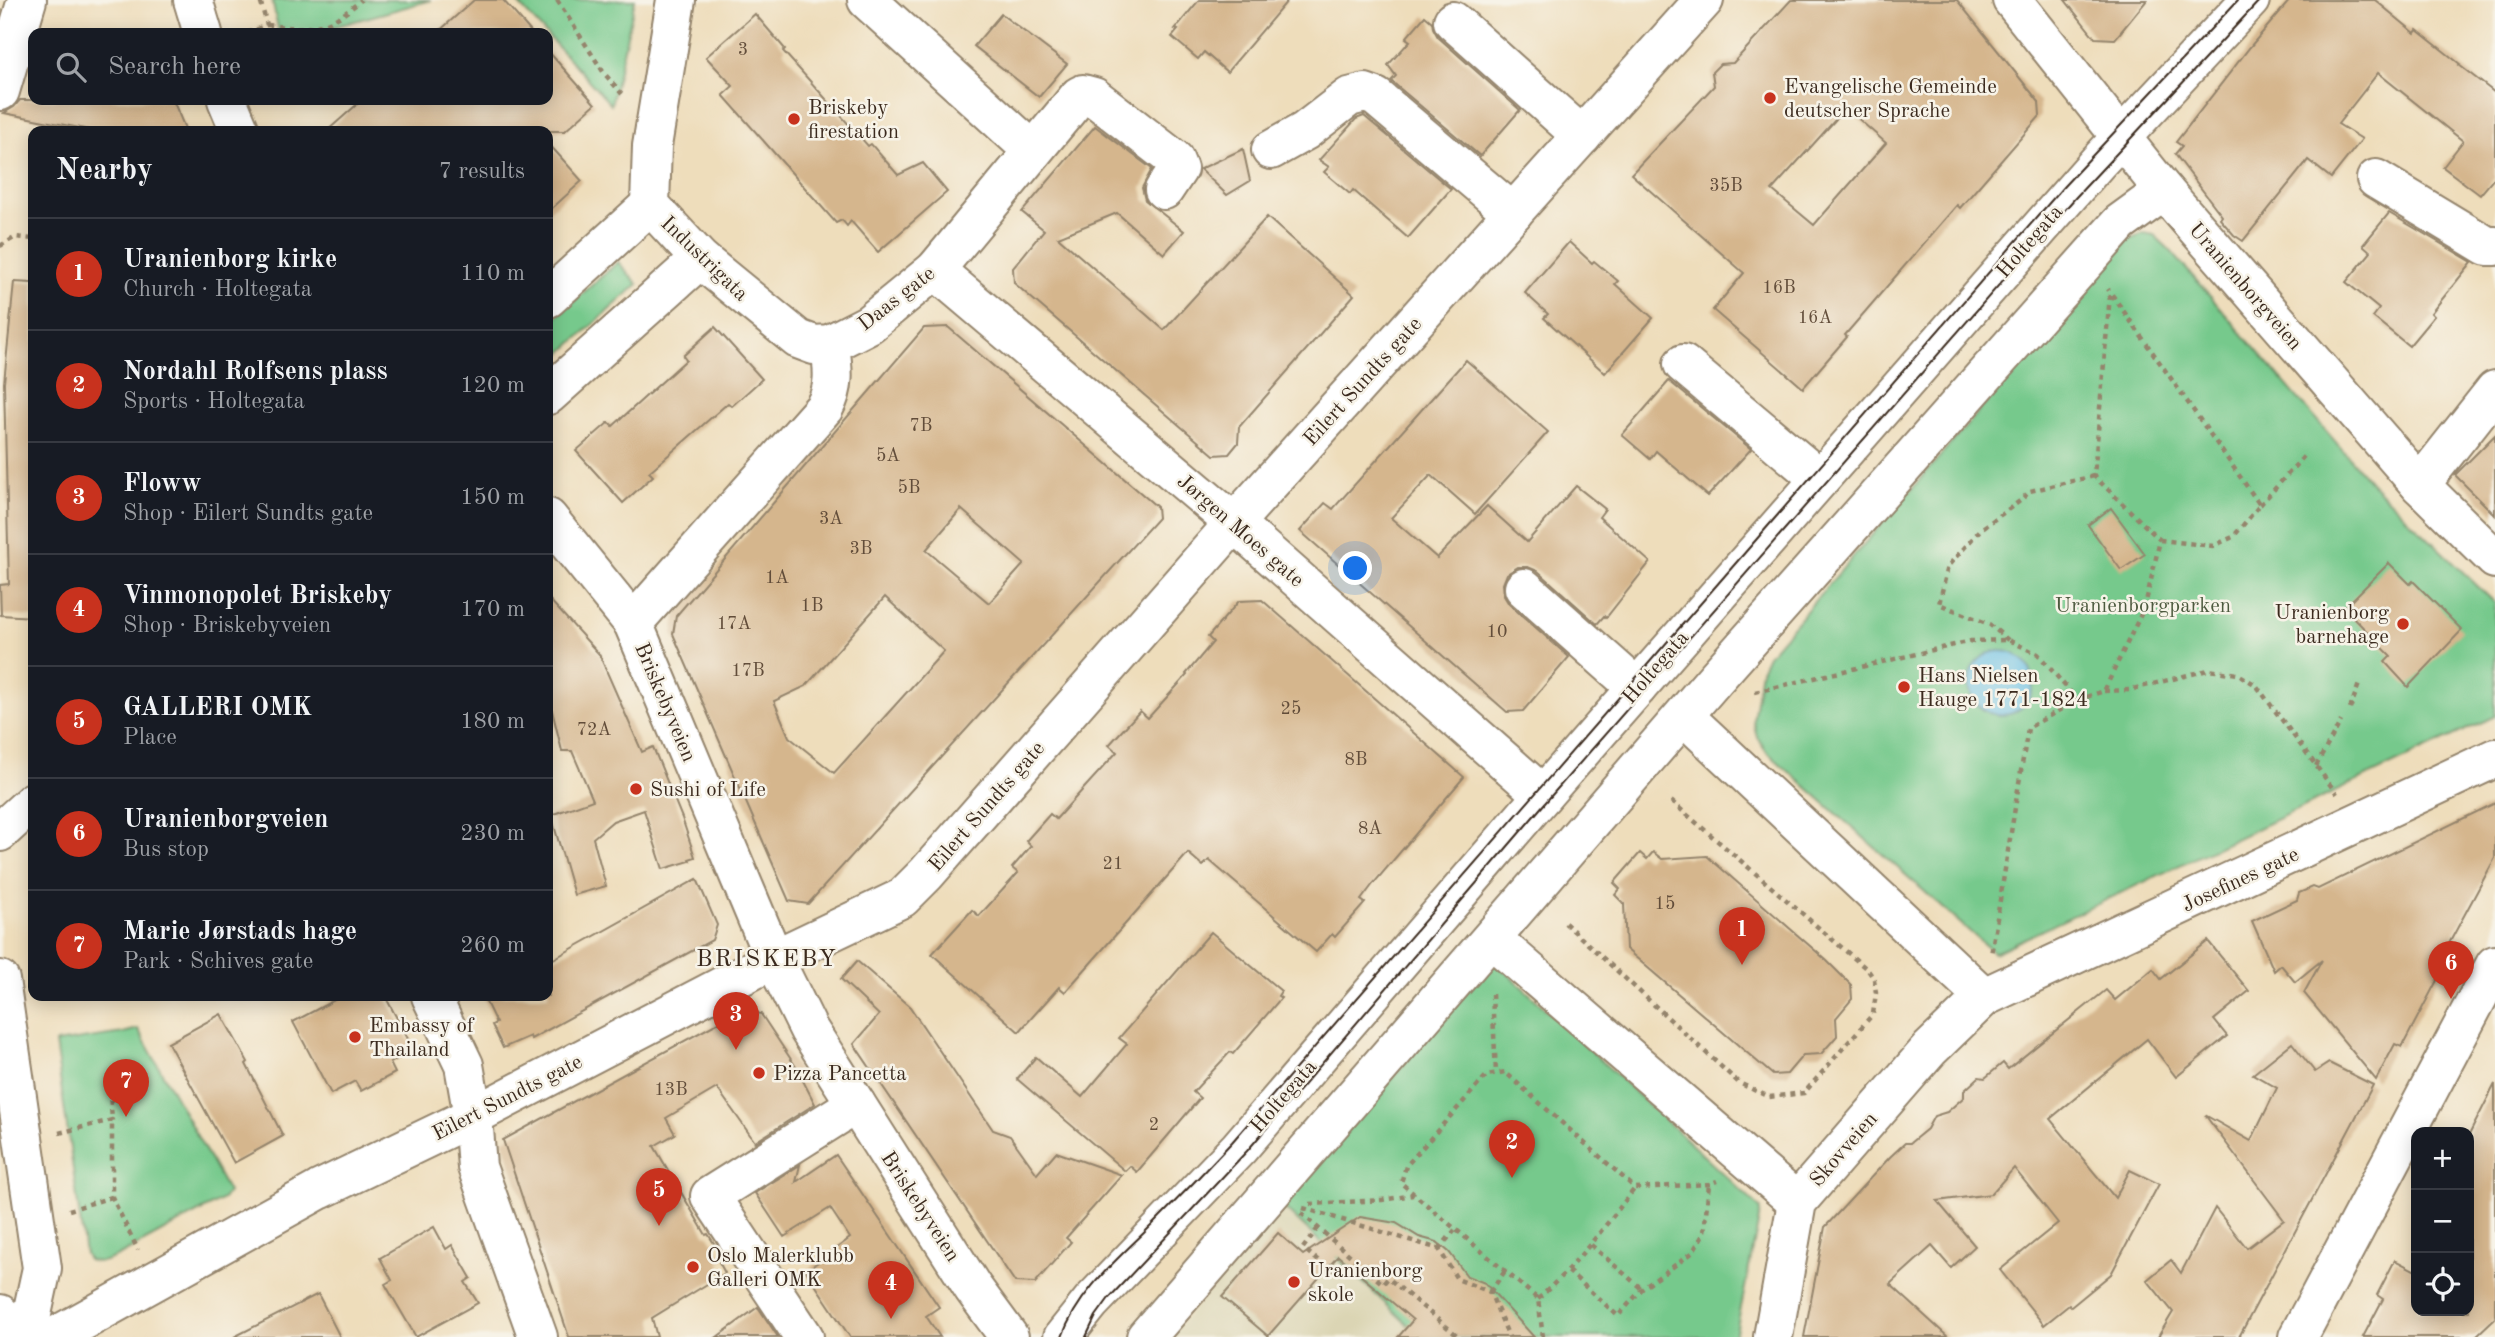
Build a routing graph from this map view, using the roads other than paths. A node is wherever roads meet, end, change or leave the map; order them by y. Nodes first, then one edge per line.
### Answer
1 (27, 0) edge
2 (193, 0) edge
3 (676, 0) edge
4 (866, 0) edge
5 (1704, 0) edge
6 (2012, 0) edge
7 (2250, 0) edge
8 (1453, 20) dead end
9 (201, 28) edge
10 (0, 91) edge
11 (229, 105) edge
12 (238, 126) edge
13 (1582, 135) junction
14 (2121, 138) junction
15 (1271, 150) dead end
16 (1033, 151) junction
17 (2375, 179) dead end
18 (1164, 190) dead end
19 (2164, 191) junction
20 (650, 205) junction
21 (1513, 213) junction
22 (2495, 246) edge
23 (700, 259) junction
24 (935, 270) junction
25 (553, 293) edge
26 (830, 344) junction
27 (1683, 364) dead end
28 (2495, 390) edge
29 (553, 391) edge
30 (1820, 479) junction
31 (2420, 485) junction
32 (1234, 523) junction
33 (553, 524) edge
34 (2495, 559) edge
35 (1524, 588) dead end
36 (633, 623) junction
37 (1637, 688) junction
38 (1684, 716) junction
39 (2495, 758) edge
40 (1543, 795) junction
41 (28, 807) edge
42 (0, 832) edge
43 (1492, 939) junction
44 (774, 959) junction
45 (2495, 965) edge
46 (0, 980) edge
47 (1984, 997) junction
48 (433, 1001) edge
49 (856, 1104) junction
50 (473, 1116) junction
51 (1797, 1202) junction
52 (0, 1314) edge
53 (13, 1337) edge
54 (27, 1337) edge
55 (54, 1337) edge
56 (538, 1337) edge
57 (804, 1337) edge
58 (1009, 1337) edge
59 (1063, 1337) edge
60 (1146, 1337) edge
61 (1773, 1337) edge
62 (2298, 1337) edge

1 - 10 street
2 - 9 street
3 - 20 street, Industrigata
4 - 16 street
5 - 13 street, Eilert Sundts gate
6 - 14 street, Uranienborgveien
7 - 14 street, Holtegata
8 - 13 street
11 - 12 street
13 - 21 street, Eilert Sundts gate
14 - 19 street, Uranienborgveien
14 - 30 street, Holtegata
15 - 21 street
16 - 18 street, Daas gate
16 - 24 street, Daas gate
17 - 22 street
19 - 31 street, Uranienborgveien
19 - 38 street
20 - 23 street, Industrigata
20 - 25 street
21 - 32 street, Eilert Sundts gate
23 - 26 street, Industrigata
23 - 29 street
24 - 26 street, Daas gate
24 - 32 street, Jørgen Moes gate
26 - 36 street
27 - 30 street
28 - 31 street
30 - 37 street, Holtegata
31 - 34 street, Uranienborgveien
32 - 40 street, Jørgen Moes gate
32 - 44 street, Eilert Sundts gate
33 - 36 street, Briskebyveien
35 - 37 street
36 - 44 street, Briskebyveien
37 - 40 street, Holtegata
38 - 43 street
38 - 47 street
39 - 47 street, Josefines gate
40 - 59 street, Holtegata
41 - 42 street
43 - 51 street
43 - 60 street
44 - 49 street, Briskebyveien
44 - 50 street, Eilert Sundts gate
45 - 62 street
46 - 54 street
47 - 51 street, Skovveien
48 - 50 street
49 - 57 street
49 - 58 street, Briskebyveien
50 - 55 street, Eilert Sundts gate
50 - 56 street
51 - 61 street, Skovveien
52 - 53 street

